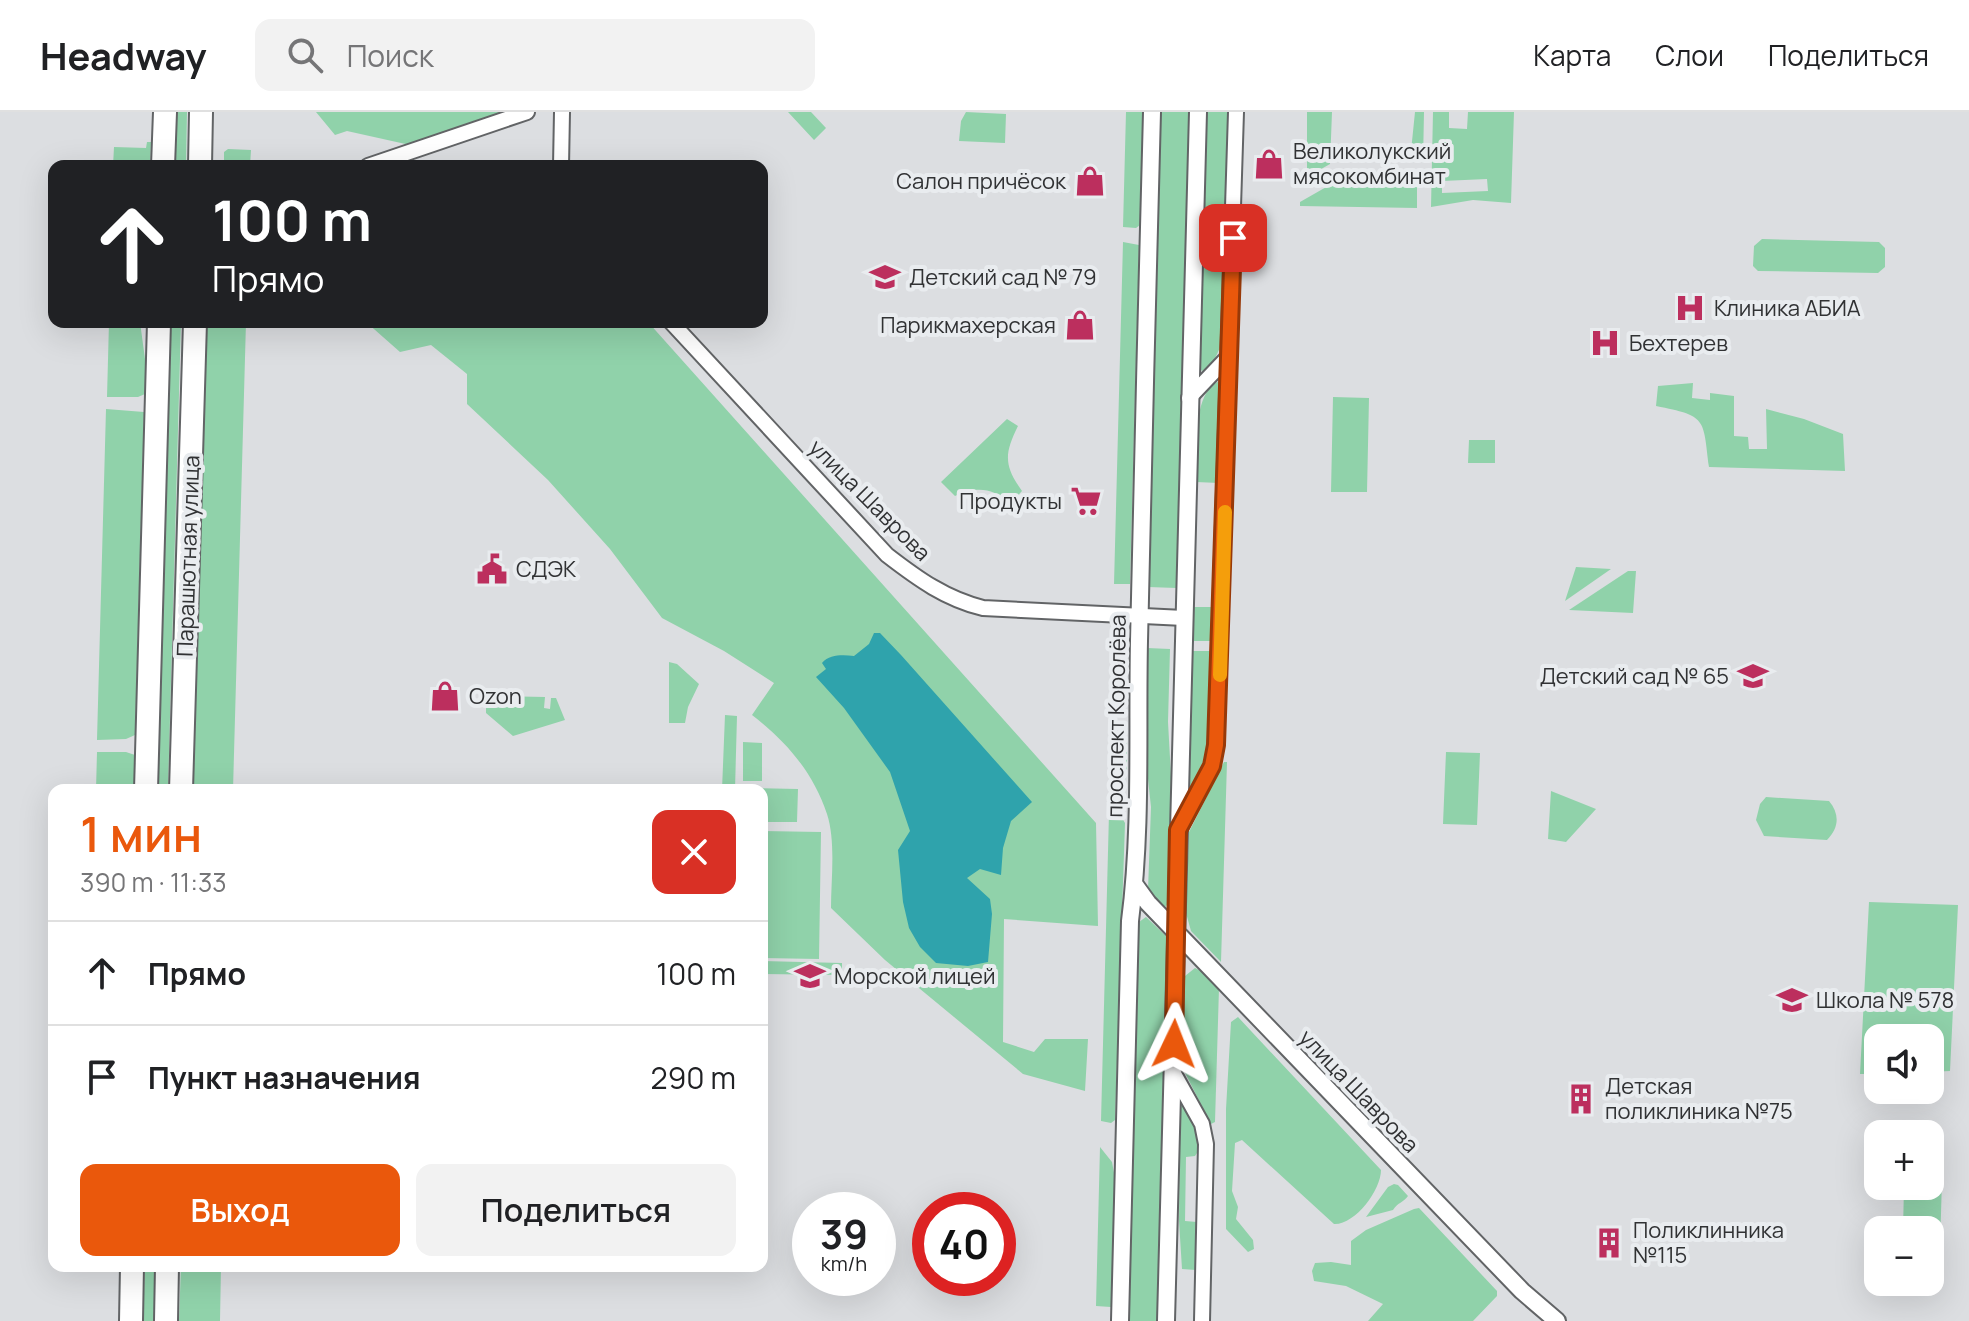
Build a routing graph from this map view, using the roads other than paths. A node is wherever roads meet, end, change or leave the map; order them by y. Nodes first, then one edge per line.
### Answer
1 (165, 112) edge
2 (201, 112) edge
3 (527, 112) edge
4 (562, 112) edge
5 (1152, 112) edge
6 (1198, 112) edge
7 (1236, 112) edge
8 (163, 160) edge
9 (200, 160) edge
10 (386, 160) edge
11 (561, 160) edge
12 (159, 328) edge
13 (195, 328) edge
14 (677, 328) edge
15 (1230, 355) junction
16 (1189, 398) junction
17 (1139, 617) junction
18 (1184, 618) junction
19 (146, 784) edge
20 (181, 784) edge
21 (1178, 830) junction
22 (1135, 885) junction
23 (1177, 931) junction
24 (1173, 1072) junction
25 (132, 1272) edge
26 (167, 1272) edge
27 (131, 1321) edge
28 (166, 1321) edge
29 (1120, 1321) edge
30 (1166, 1321) edge
31 (1202, 1321) edge
32 (1557, 1321) edge

1 - 8 main road
2 - 9 main road
3 - 10 street
4 - 11 street
5 - 17 street, проспект Королёва
6 - 16 street
7 - 15 street
12 - 19 main road, Парашютная улица
13 - 20 main road, Парашютная улица
14 - 17 street, улица Шаврова
15 - 16 street
15 - 21 street
16 - 18 street
17 - 18 street, улица Шаврова
17 - 22 street, проспект Королёва
18 - 21 street
21 - 23 street
22 - 23 street, улица Шаврова
22 - 29 street, проспект Королёва
23 - 24 street
23 - 32 street, улица Шаврова
24 - 30 street
24 - 31 street
25 - 27 main road
26 - 28 main road

